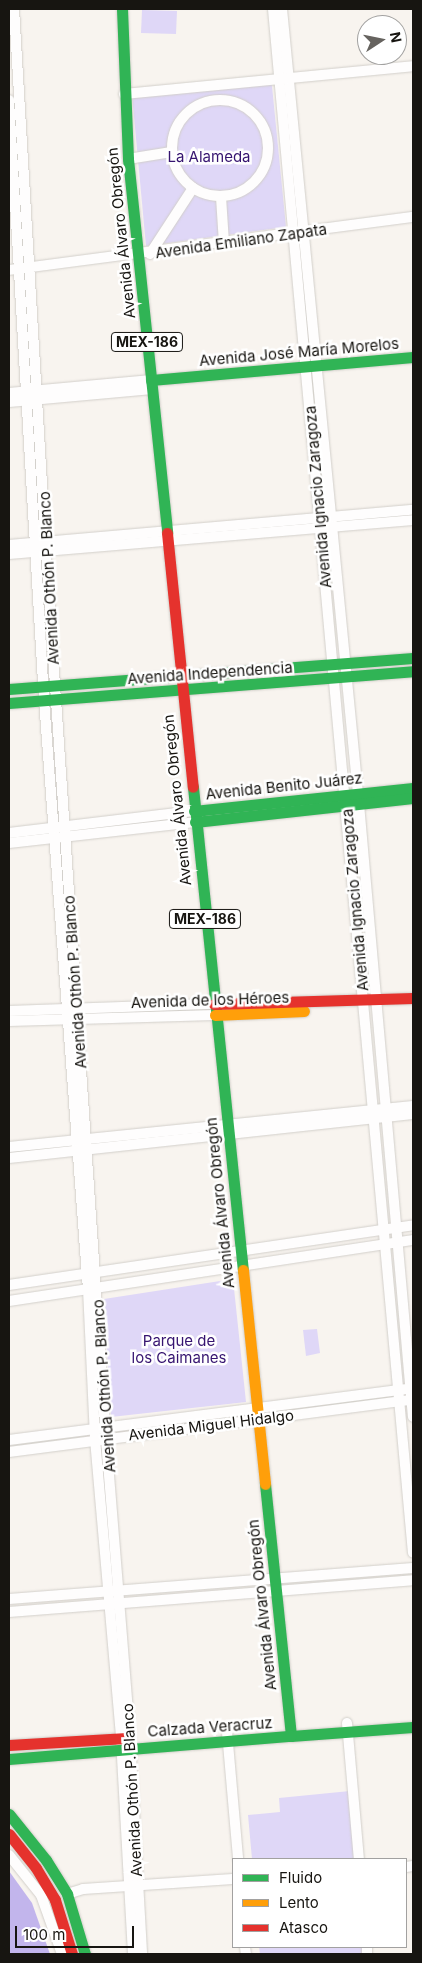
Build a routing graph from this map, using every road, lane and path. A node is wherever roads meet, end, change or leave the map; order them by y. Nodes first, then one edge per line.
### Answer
1 (14, 9) edge
2 (122, 9) edge
3 (273, 9) edge
4 (282, 9) edge
5 (280, 39) junction
6 (413, 66) edge
7 (284, 79) junction
8 (212, 87) junction
9 (124, 94) junction
10 (9, 100) edge
11 (214, 100) junction
12 (285, 141) junction
13 (268, 143) junction
14 (171, 152) junction
15 (128, 159) junction
16 (193, 188) junction
17 (221, 197) junction
18 (413, 217) edge
19 (297, 233) junction
20 (224, 243) junction
21 (144, 254) junction
22 (19, 269) edge
23 (413, 357) edge
24 (413, 367) edge
25 (310, 371) junction
26 (152, 385) junction
27 (9, 393) edge
28 (33, 395) junction
29 (9, 402) edge
30 (413, 510) edge
31 (330, 516) junction
32 (413, 520) edge
33 (323, 524) junction
34 (166, 537) junction
35 (9, 545) edge
36 (42, 547) junction
37 (9, 554) edge
38 (413, 658) edge
39 (338, 664) junction
40 (285, 668) junction
41 (413, 671) edge
42 (210, 673) junction
43 (180, 675) junction
44 (340, 677) junction
45 (287, 682) junction
46 (50, 686) junction
47 (211, 688) junction
48 (9, 690) edge
49 (181, 690) junction
50 (50, 700) junction
51 (9, 703) edge
52 (413, 788) edge
53 (359, 798) junction
54 (413, 798) edge
55 (345, 800) junction
56 (194, 817) junction
57 (60, 832) junction
58 (9, 833) edge
59 (9, 843) edge
60 (413, 998) edge
61 (370, 1004) junction
62 (413, 1007) edge
63 (214, 1009) junction
64 (9, 1011) edge
65 (72, 1014) junction
66 (9, 1022) edge
67 (369, 1059) junction
68 (380, 1059) junction
69 (413, 1106) edge
70 (385, 1113) junction
71 (374, 1114) junction
72 (413, 1114) edge
73 (227, 1129) junction
74 (82, 1145) junction
75 (9, 1147) edge
76 (9, 1158) edge
77 (413, 1225) edge
78 (396, 1227) junction
79 (384, 1229) junction
80 (413, 1240) edge
81 (391, 1243) junction
82 (240, 1251) junction
83 (242, 1266) junction
84 (91, 1273) junction
85 (9, 1285) edge
86 (93, 1289) junction
87 (9, 1302) edge
88 (412, 1388) edge
89 (399, 1390) junction
90 (412, 1399) edge
91 (401, 1400) junction
92 (257, 1414) junction
93 (413, 1417) edge
94 (95, 1428) junction
95 (106, 1433) junction
96 (95, 1439) junction
97 (9, 1440) edge
98 (9, 1452) edge
99 (413, 1553) edge
100 (413, 1568) edge
101 (274, 1579) junction
102 (413, 1580) edge
103 (118, 1591) junction
104 (275, 1591) junction
105 (106, 1592) junction
106 (9, 1599) edge
107 (119, 1603) junction
108 (108, 1604) junction
109 (9, 1612) edge
110 (413, 1719) edge
111 (413, 1727) edge
112 (347, 1728) junction
113 (290, 1732) junction
114 (228, 1736) junction
115 (126, 1743) junction
116 (9, 1745) edge
117 (9, 1759) edge
118 (9, 1814) edge
119 (9, 1834) edge
120 (9, 1855) edge
121 (238, 1858) edge
122 (359, 1858) edge
123 (232, 1879) edge
124 (134, 1886) junction
125 (67, 1894) junction
126 (137, 1953) edge
127 (62, 1954) edge
128 (72, 1954) edge
129 (85, 1954) edge

1 - 22 street, Avenida Othón P. Blanco
2 - 9 main road, Avenida Álvaro Obregón / MEX-186
3 - 5 street, Avenida Ignacio Zaragoza
4 - 5 street, Avenida Ignacio Zaragoza
5 - 7 street, Avenida Ignacio Zaragoza
6 - 7 street
7 - 8 street
7 - 12 street, Avenida Ignacio Zaragoza
7 - 19 street, Avenida Ignacio Zaragoza
8 - 9 street
8 - 11 street
9 - 15 main road, Avenida Álvaro Obregón / MEX-186
10 - 22 street, Avenida Othón P. Blanco
11 - 13 street
11 - 14 street
12 - 13 street
12 - 19 street, Avenida Ignacio Zaragoza
13 - 17 street
14 - 15 street
14 - 16 street
15 - 21 main road, Avenida Álvaro Obregón / MEX-186
16 - 17 street
16 - 21 street
17 - 20 street
18 - 19 street, Avenida Emiliano Zapata
19 - 20 street, Avenida Emiliano Zapata
19 - 25 street, Avenida Ignacio Zaragoza
20 - 21 street, Avenida Emiliano Zapata
21 - 22 street, Avenida Emiliano Zapata
21 - 26 main road, Avenida Álvaro Obregón / MEX-186
22 - 28 street, Avenida Othón P. Blanco
23 - 25 main road, Avenida José María Morelos
24 - 25 main road, Avenida José María Morelos
25 - 26 main road, Avenida José María Morelos
25 - 31 street, Avenida Ignacio Zaragoza
25 - 33 street, Avenida Ignacio Zaragoza
26 - 28 street, Avenida José María Morelos
26 - 34 main road, Avenida Álvaro Obregón / MEX-186
27 - 28 street, Avenida José María Morelos
28 - 29 street, Avenida José María Morelos
28 - 36 street, Avenida Othón P. Blanco
30 - 31 street
31 - 33 street
32 - 33 street
33 - 34 street
33 - 39 street, Avenida Ignacio Zaragoza
34 - 36 street
34 - 43 main road, Avenida Álvaro Obregón / MEX-186
35 - 36 street
36 - 37 street
36 - 46 street, Avenida Othón P. Blanco
38 - 39 main road, Avenida Independencia
39 - 40 main road, Avenida Independencia
39 - 44 street, Avenida Ignacio Zaragoza
40 - 42 main road, Avenida Independencia
40 - 45 main road
41 - 44 main road, Avenida Independencia
42 - 43 main road, Avenida Independencia
42 - 47 main road
43 - 46 main road, Avenida Independencia
43 - 49 main road, Avenida Álvaro Obregón / MEX-186
44 - 45 main road, Avenida Independencia
44 - 53 street, Avenida Ignacio Zaragoza
44 - 55 street, Avenida Ignacio Zaragoza
45 - 47 main road, Avenida Independencia
46 - 48 main road, Avenida Independencia
46 - 50 street, Avenida Othón P. Blanco
47 - 49 main road, Avenida Independencia
49 - 50 main road, Avenida Independencia
49 - 56 main road, Avenida Álvaro Obregón / MEX-186
50 - 51 main road, Avenida Independencia
50 - 57 street, Avenida Othón P. Blanco
52 - 53 main road, Avenida Benito Juárez
53 - 54 main road, Avenida Benito Juárez
53 - 55 main road, Avenida Benito Juárez
53 - 61 street, Avenida Ignacio Zaragoza
55 - 56 main road, Avenida Benito Juárez
55 - 61 street, Avenida Ignacio Zaragoza
56 - 57 street, Avenida Benito Juárez
56 - 63 main road, Avenida Álvaro Obregón / MEX-186
57 - 58 street, Avenida Benito Juárez
57 - 59 street, Avenida Benito Juárez
57 - 65 street, Avenida Othón P. Blanco
60 - 61 main road, Avenida de los Héroes
61 - 62 main road, Avenida de los Héroes
61 - 63 main road, Avenida de los Héroes
61 - 67 street, Avenida Ignacio Zaragoza
61 - 68 street, Avenida Ignacio Zaragoza
63 - 65 street, Avenida de los Héroes
63 - 73 main road, Avenida Álvaro Obregón
64 - 65 street, Avenida de los Héroes
65 - 66 street, Avenida de los Héroes
65 - 74 street, Avenida Othón P. Blanco
67 - 68 street
67 - 71 street, Avenida Ignacio Zaragoza
68 - 70 street, Avenida Ignacio Zaragoza
69 - 70 street
70 - 71 street
70 - 72 street
70 - 78 street, Avenida Ignacio Zaragoza
71 - 73 street
71 - 79 street, Avenida Ignacio Zaragoza
73 - 74 street
73 - 82 main road, Avenida Álvaro Obregón
74 - 75 street
74 - 76 street
74 - 84 street, Avenida Othón P. Blanco
77 - 78 street
78 - 79 street
78 - 81 street, Avenida Ignacio Zaragoza
79 - 81 street, Avenida Ignacio Zaragoza
79 - 82 street
80 - 81 street
81 - 83 street
81 - 88 street, Avenida Ignacio Zaragoza
81 - 89 street, Avenida Ignacio Zaragoza
82 - 83 main road, Avenida Álvaro Obregón
82 - 84 street
83 - 86 street
83 - 92 main road, Avenida Álvaro Obregón
84 - 85 street
84 - 86 street, Avenida Othón P. Blanco
86 - 87 street
86 - 94 street, Avenida Othón P. Blanco
86 - 95 street, Avenida Othón P. Blanco
88 - 89 street, Avenida Miguel Hidalgo
88 - 90 street, Avenida Ignacio Zaragoza
89 - 91 street, Avenida Ignacio Zaragoza
89 - 92 street, Avenida Miguel Hidalgo
90 - 91 street, Avenida Miguel Hidalgo
90 - 93 street, Avenida Ignacio Zaragoza
91 - 92 street, Avenida Miguel Hidalgo
91 - 99 street, Avenida Ignacio Zaragoza
92 - 95 street, Avenida Miguel Hidalgo
92 - 101 main road, Avenida Álvaro Obregón
94 - 95 street, Avenida Miguel Hidalgo
94 - 96 street, Avenida Othón P. Blanco
94 - 97 street, Avenida Miguel Hidalgo
95 - 96 street, Avenida Miguel Hidalgo
95 - 103 street, Avenida Othón P. Blanco
96 - 98 street, Avenida Miguel Hidalgo
96 - 105 street, Avenida Othón P. Blanco
100 - 101 street
101 - 103 street
101 - 104 main road, Avenida Álvaro Obregón
102 - 104 street
103 - 105 street
103 - 107 street, Avenida Othón P. Blanco
104 - 107 street
104 - 113 main road, Avenida Álvaro Obregón
105 - 106 street
105 - 108 street, Avenida Othón P. Blanco
107 - 108 street
107 - 115 street, Avenida Othón P. Blanco
108 - 109 street
108 - 115 street, Avenida Othón P. Blanco
110 - 112 main road, Calzada Veracruz
111 - 112 main road, Calzada Veracruz
112 - 113 main road, Calzada Veracruz
112 - 122 street
113 - 114 main road, Calzada Veracruz
114 - 115 main road, Calzada Veracruz
114 - 121 street
115 - 116 main road, Calzada Veracruz
115 - 117 main road, Calzada Veracruz
115 - 124 street, Avenida Othón P. Blanco
118 - 125 main road
119 - 128 main road
120 - 127 street
123 - 124 street
124 - 125 street
124 - 126 street, Avenida Othón P. Blanco
125 - 129 main road

